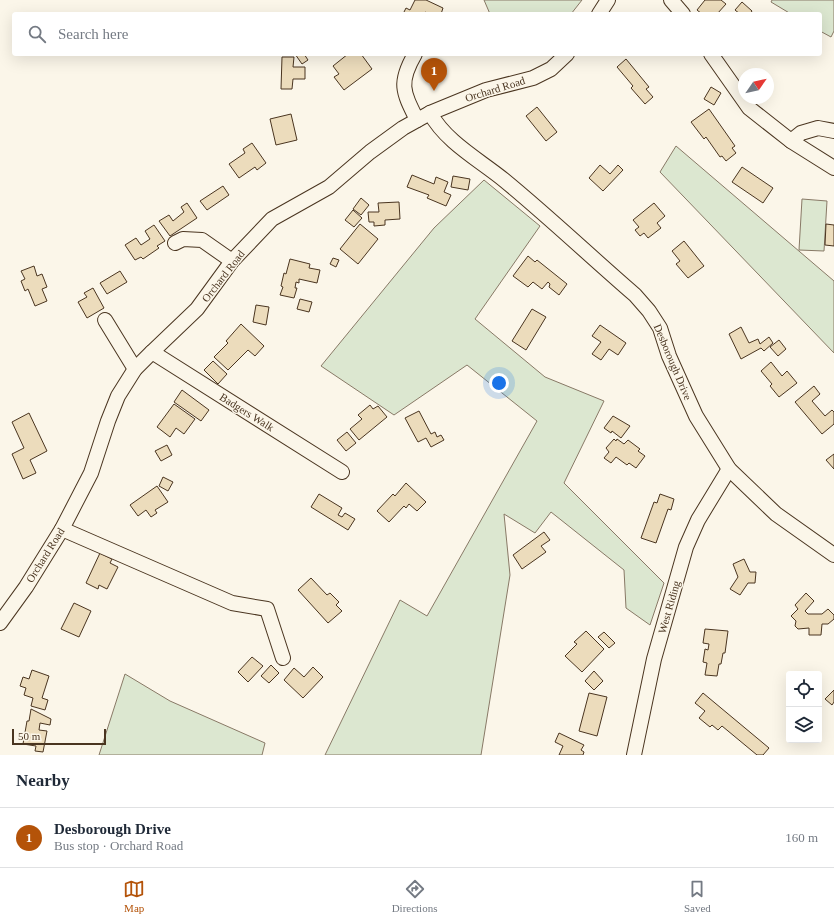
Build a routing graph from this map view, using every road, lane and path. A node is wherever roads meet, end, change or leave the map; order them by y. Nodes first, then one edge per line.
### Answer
1 (608, 0) edge
2 (671, 0) edge
3 (600, 12) edge
4 (681, 12) edge
5 (414, 56) edge
6 (565, 56) edge
7 (712, 56) edge
8 (430, 113) junction
9 (418, 120) junction
10 (834, 131) edge
11 (791, 141) junction
12 (834, 168) edge
13 (175, 243) dead end
14 (232, 261) junction
15 (104, 320) dead end
16 (152, 352) junction
17 (135, 369) junction
18 (729, 469) junction
19 (342, 472) dead end
20 (62, 529) junction
21 (834, 555) edge
22 (0, 623) edge
23 (283, 658) dead end
24 (634, 755) edge

1 - 3 street
2 - 4 street
5 - 9 street
6 - 8 street, Orchard Road
7 - 11 street
8 - 9 street, Orchard Road
8 - 18 street, Desborough Drive
9 - 14 street, Orchard Road
10 - 11 street
11 - 12 street
13 - 14 street
14 - 16 street, Orchard Road
15 - 17 street
16 - 17 street, Orchard Road
16 - 19 street, Badgers Walk
17 - 20 street, Orchard Road
18 - 21 street, Desborough Drive
18 - 24 street, West Riding
20 - 22 street, Orchard Road
20 - 23 street

